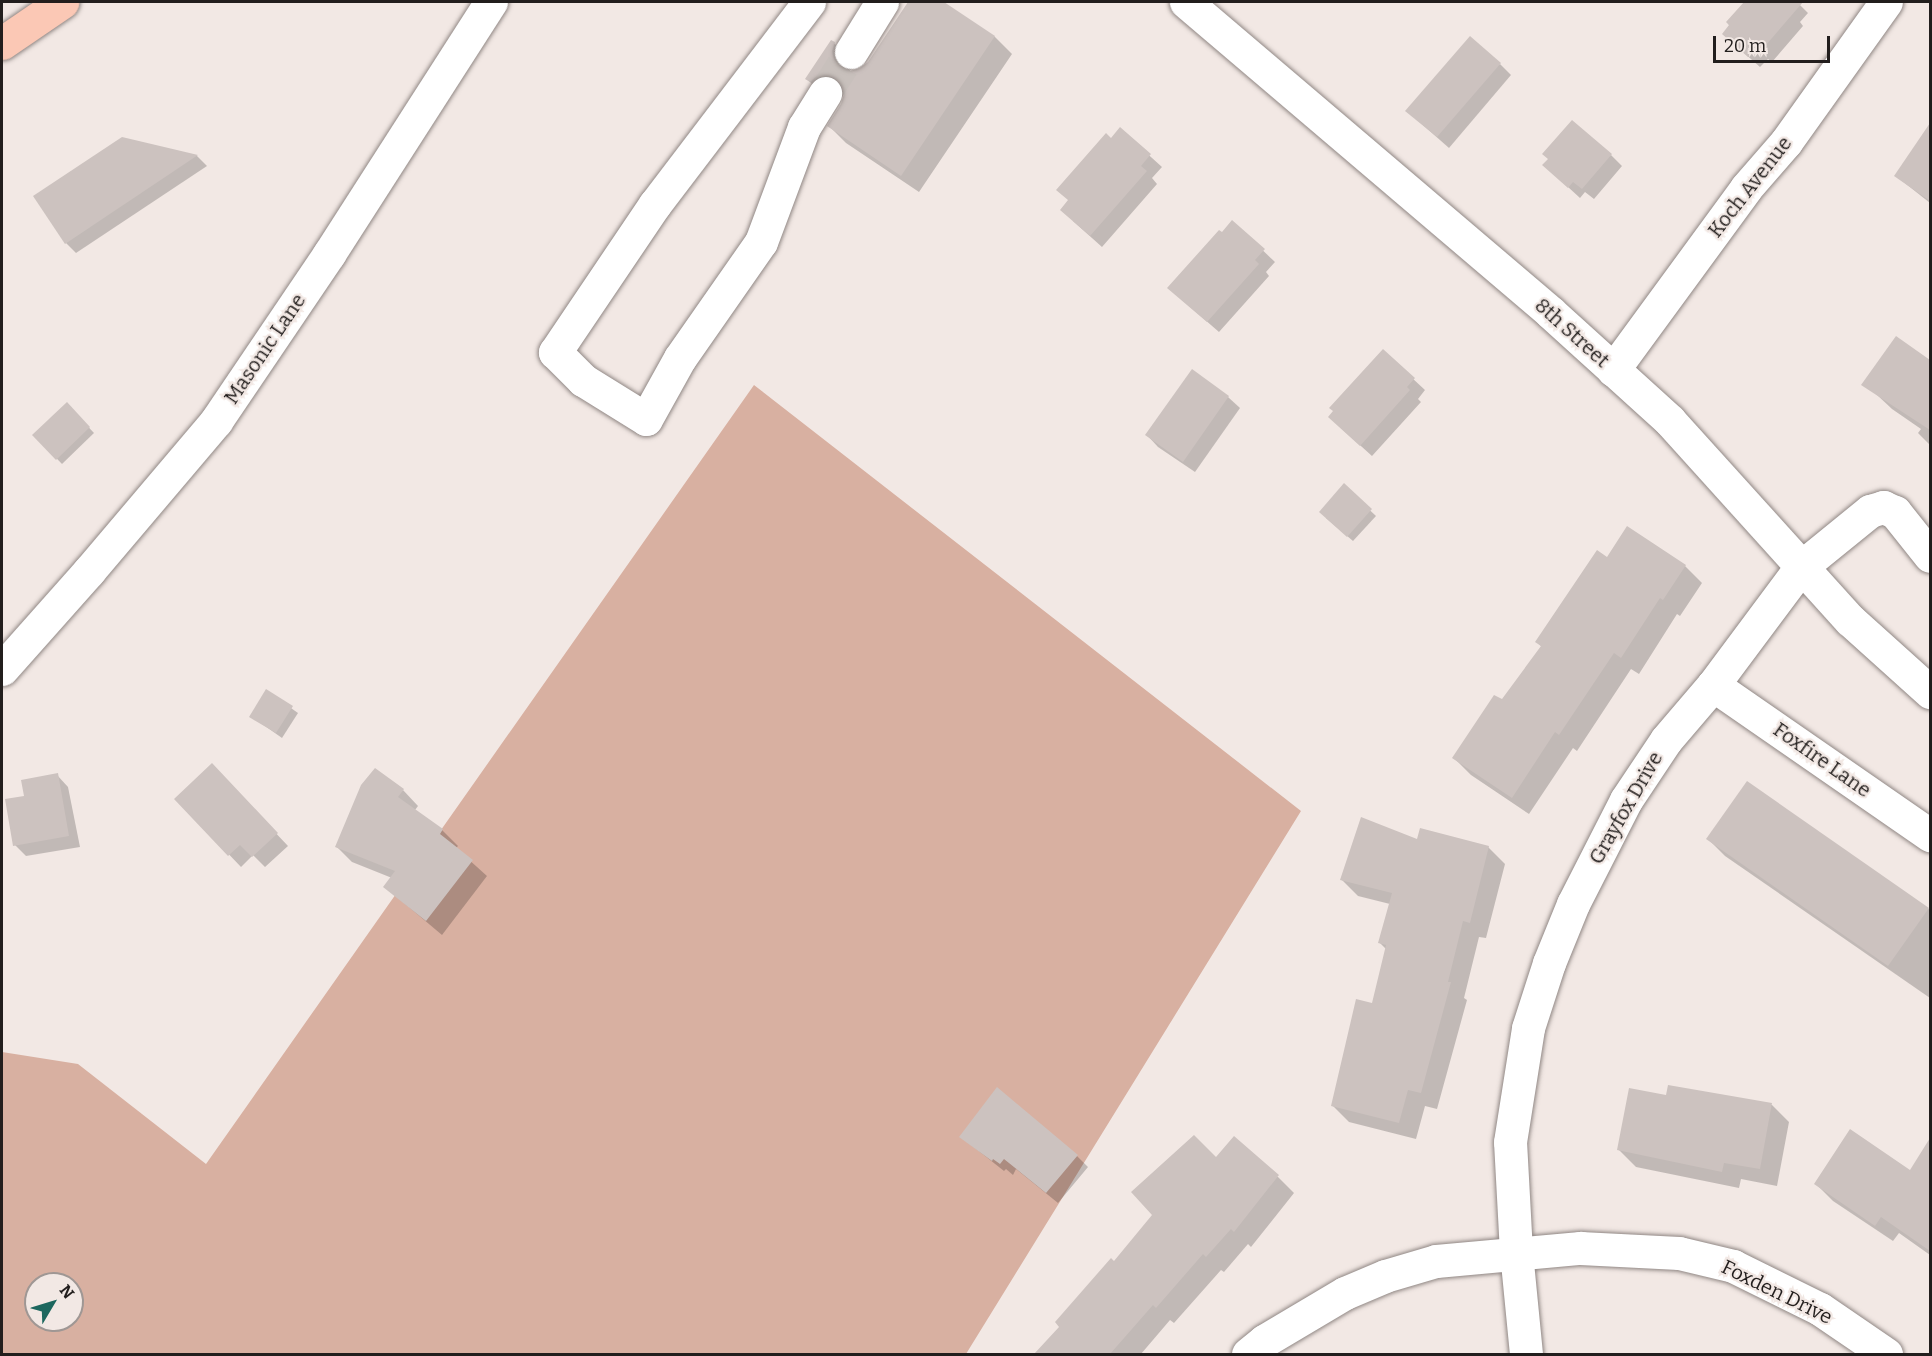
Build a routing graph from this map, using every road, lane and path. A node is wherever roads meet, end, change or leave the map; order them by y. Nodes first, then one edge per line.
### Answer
1 (62, 2) edge
2 (491, 2) edge
3 (809, 2) edge
4 (882, 2) edge
5 (1186, 2) edge
6 (1886, 2) edge
7 (2, 43) edge
8 (851, 52) tunnel mouth
9 (825, 93) tunnel mouth
10 (1613, 370) junction
11 (1930, 556) edge
12 (1802, 567) junction
13 (2, 669) edge
14 (1713, 685) junction
15 (1930, 692) edge
16 (1930, 835) edge
17 (1516, 1252) junction
18 (1248, 1354) edge
19 (1526, 1354) edge
20 (1886, 1354) edge

1 - 7 main road
2 - 13 street, Masonic Lane
3 - 9 street
4 - 8 street
5 - 10 street, 8th Street
6 - 10 street, Koch Avenue
10 - 12 street, 8th Street
11 - 12 street, Grayfox Drive
12 - 14 street, Grayfox Drive
12 - 15 street, 8th Street
14 - 16 street, Foxfire Lane
14 - 17 street, Grayfox Drive
17 - 18 street, Foxden Drive
17 - 19 street, Grayfox Drive
17 - 20 street, Foxden Drive

